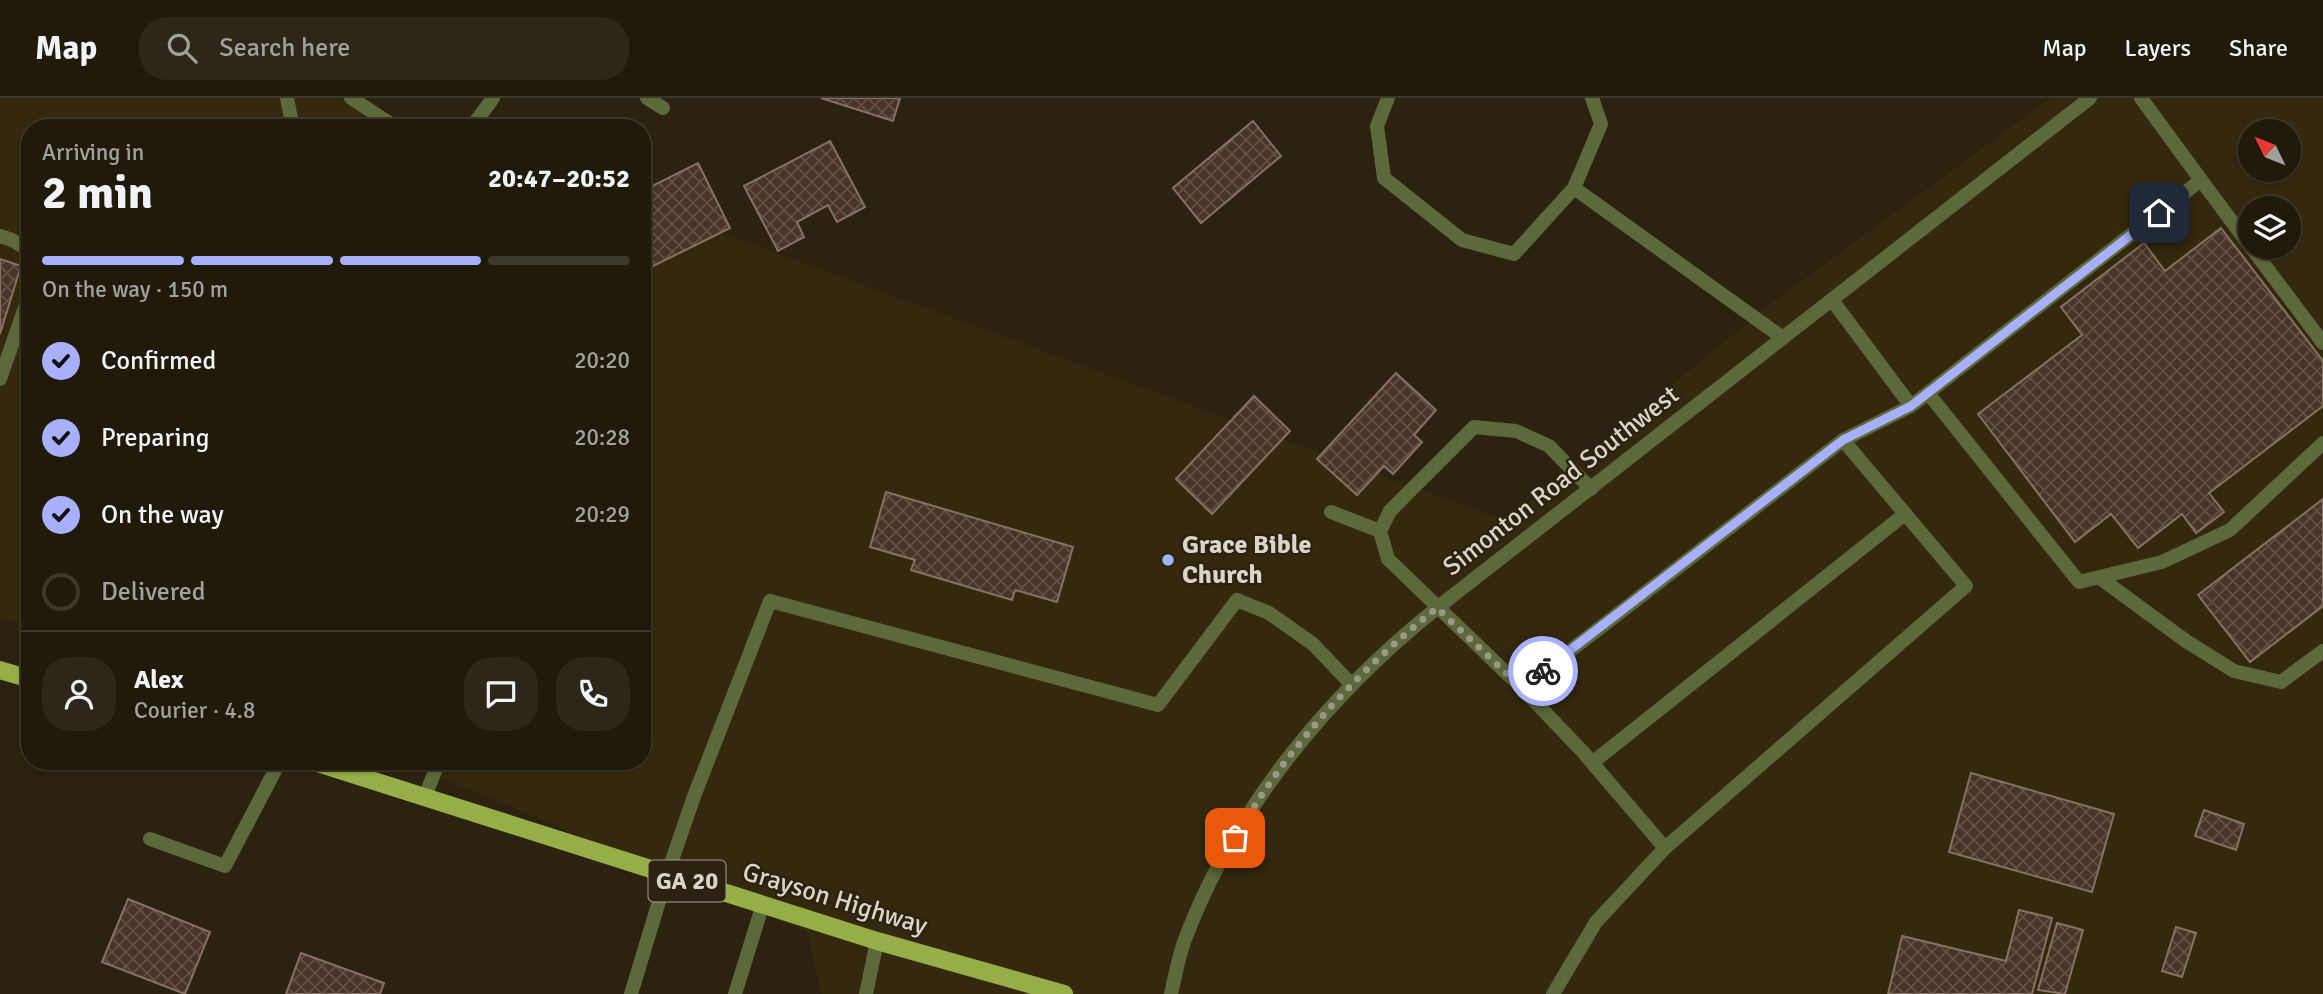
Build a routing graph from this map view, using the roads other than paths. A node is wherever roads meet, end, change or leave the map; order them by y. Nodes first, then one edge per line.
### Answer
1 (287, 98) edge
2 (351, 98) edge
3 (493, 98) edge
4 (647, 98) edge
5 (1388, 98) edge
6 (1592, 98) edge
7 (2090, 98) edge
8 (2141, 98) edge
9 (663, 108) dead end
10 (291, 119) edge
11 (383, 119) edge
12 (478, 119) edge
13 (2201, 180) junction
14 (1574, 188) junction
15 (2238, 230) edge
16 (0, 236) edge
17 (21, 246) edge
18 (2260, 259) edge
19 (1832, 299) junction
20 (21, 319) edge
21 (1783, 338) junction
22 (2323, 343) edge
23 (0, 379) edge
24 (1928, 393) junction
25 (1911, 406) junction
26 (1843, 440) junction
27 (2323, 443) edge
28 (1591, 489) junction
29 (1331, 512) dead end
30 (1905, 514) junction
31 (1380, 531) junction
32 (2100, 578) junction
33 (1437, 608) junction
34 (2323, 651) edge
35 (0, 670) edge
36 (21, 676) edge
37 (1352, 685) junction
38 (1522, 688) junction
39 (1592, 762) junction
40 (275, 770) edge
41 (338, 770) edge
42 (435, 770) edge
43 (424, 799) junction
44 (150, 839) dead end
45 (1665, 848) junction
46 (667, 874) junction
47 (763, 904) junction
48 (877, 941) junction
49 (631, 994) edge
50 (734, 994) edge
51 (866, 994) edge
52 (1064, 994) edge
53 (1171, 994) edge
54 (1553, 994) edge

1 - 10 street
2 - 11 street
3 - 12 street
4 - 9 street
5 - 14 street
6 - 14 street
7 - 19 street, Simonton Road Southwest
8 - 13 street
13 - 15 street
13 - 24 street
14 - 21 street
16 - 17 street
18 - 22 street
19 - 21 street, Simonton Road Southwest
19 - 25 street
20 - 23 street
21 - 28 street, Simonton Road Southwest
24 - 25 street
24 - 32 street
25 - 26 street
26 - 30 street
26 - 38 street
27 - 32 street
28 - 31 street
28 - 33 street, Simonton Road Southwest
29 - 31 street
30 - 39 street
30 - 45 street
31 - 33 street
32 - 34 street
33 - 37 street, Simonton Road Southwest
33 - 38 street
35 - 36 main road
37 - 46 street
37 - 53 street, Simonton Road Southwest
38 - 39 street
39 - 45 street
40 - 44 street
41 - 43 main road, Grayson Highway / GA 20
42 - 43 street
43 - 46 main road, Grayson Highway / GA 20
45 - 54 street
46 - 47 main road, Grayson Highway / GA 20
46 - 49 street
47 - 48 main road, Grayson Highway / GA 20
47 - 50 street
48 - 51 street
48 - 52 main road, Grayson Highway / GA 20

